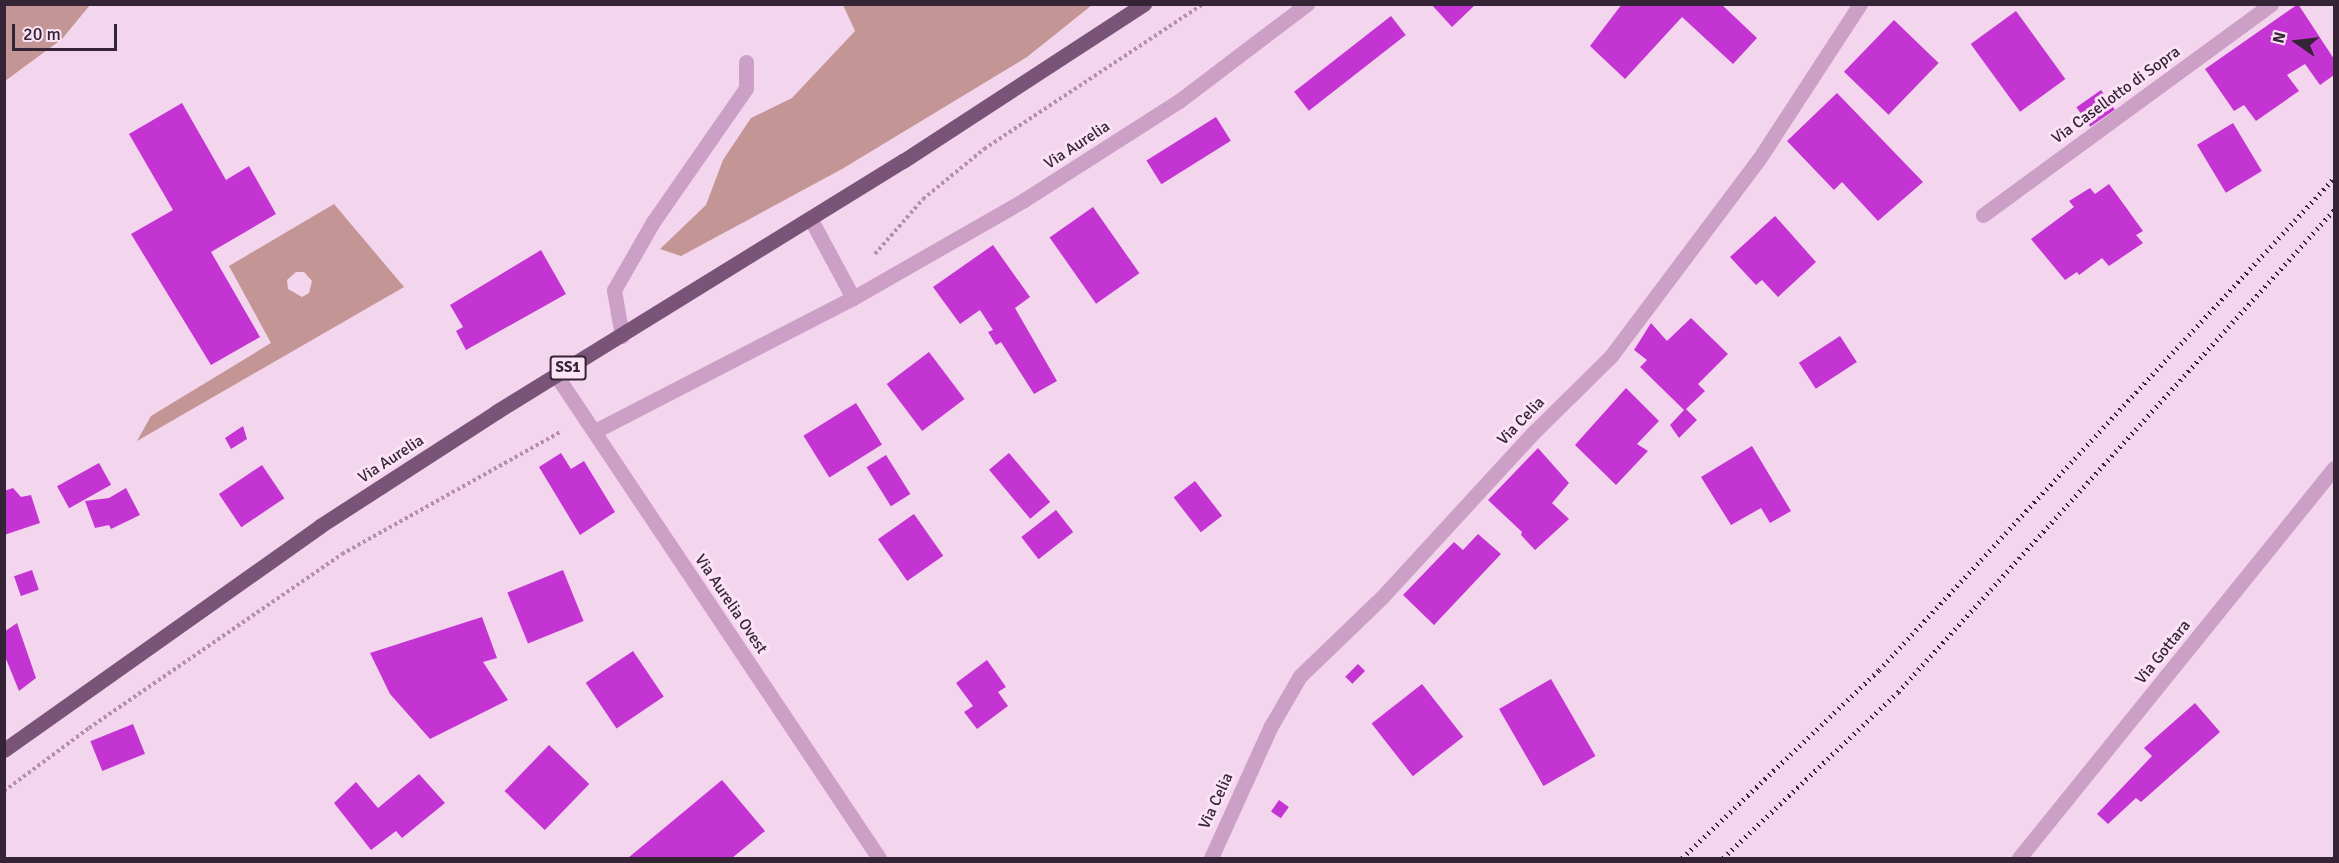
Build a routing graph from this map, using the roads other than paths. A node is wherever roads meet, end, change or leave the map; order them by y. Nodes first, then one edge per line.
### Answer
1 (1144, 4) edge
2 (1307, 4) edge
3 (1860, 4) edge
4 (2271, 4) edge
5 (746, 62) dead end
6 (1983, 215) dead end
7 (810, 218) junction
8 (853, 298) junction
9 (622, 336) junction
10 (556, 375) junction
11 (595, 431) junction
12 (2334, 468) edge
13 (4, 750) edge
14 (875, 857) edge
15 (1211, 858) edge
16 (2019, 858) edge

1 - 7 main road, Via Aurelia / SS1
2 - 8 street, Via Aurelia
3 - 15 street, Via Celia
4 - 6 street, Via Casellotto di Sopra
5 - 9 street
7 - 8 street
7 - 9 main road, Via Aurelia / SS1
8 - 11 street, Via Aurelia
9 - 10 main road, Via Aurelia / SS1
10 - 11 street, Via Aurelia Ovest
10 - 13 main road, Via Aurelia / SS1
11 - 14 street, Via Aurelia Ovest
12 - 16 street, Via Gottara

